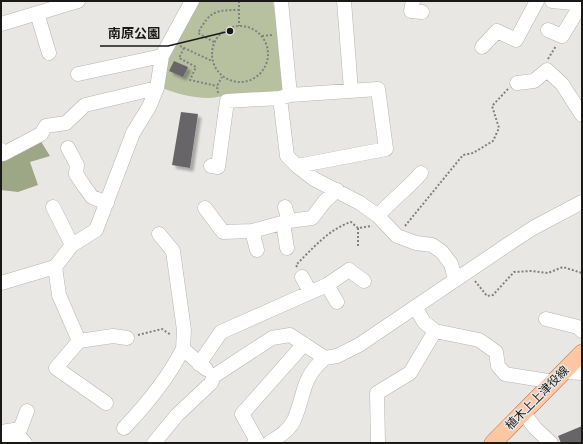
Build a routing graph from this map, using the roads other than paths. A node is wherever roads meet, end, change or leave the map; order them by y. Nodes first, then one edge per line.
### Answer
1 (78, 1) edge
2 (192, 1) edge
3 (281, 1) edge
4 (344, 1) edge
5 (537, 1) edge
6 (552, 1) edge
7 (582, 3) edge
8 (55, 4) edge
9 (40, 7) edge
10 (1, 24) edge
11 (548, 30) dead end
12 (482, 47) dead end
13 (49, 53) dead end
14 (162, 56) junction
15 (78, 74) dead end
16 (517, 83) road end
17 (157, 88) junction
18 (351, 90) junction
19 (285, 97) junction
20 (582, 115) edge
21 (68, 148) dead end
22 (1, 150) edge
23 (210, 166) dead end
24 (297, 166) junction
25 (421, 173) dead end
26 (337, 190) junction
27 (582, 202) edge
28 (107, 203) junction
29 (53, 207) dead end
30 (285, 207) dead end
31 (205, 208) dead end
32 (382, 220) junction
33 (286, 222) junction
34 (252, 231) junction
35 (159, 234) dead end
36 (72, 245) junction
37 (287, 248) dead end
38 (257, 250) dead end
39 (55, 266) junction
40 (299, 271) road end
41 (461, 275) junction
42 (364, 281) dead end
43 (1, 283) edge
44 (327, 285) junction
45 (310, 292) junction
46 (337, 302) dead end
47 (415, 307) junction
48 (546, 319) dead end
49 (435, 331) junction
50 (582, 331) edge
51 (127, 338) road end
52 (79, 341) junction
53 (183, 343) junction
54 (304, 344) junction
55 (582, 353) edge
56 (325, 358) junction
57 (200, 364) junction
58 (582, 373) edge
59 (214, 376) junction
60 (559, 377) junction
61 (106, 403) dead end
62 (27, 411) dead end
63 (523, 412) junction
64 (124, 428) dead end
65 (1, 432) edge
66 (17, 440) edge
67 (154, 443) edge
68 (260, 443) edge
69 (378, 443) edge
70 (493, 443) edge
71 (551, 443) edge

1 - 8 street
2 - 14 street
3 - 19 street
4 - 18 street
5 - 12 street
6 - 7 street
7 - 11 street
8 - 9 street
9 - 10 street
9 - 13 street
14 - 15 street
14 - 17 street
16 - 20 street
17 - 22 street
17 - 28 street
18 - 19 street
18 - 24 street
19 - 23 street
19 - 24 street
21 - 28 street
24 - 26 street
25 - 32 street
26 - 32 street
26 - 33 street
27 - 41 street
28 - 36 street
29 - 36 street
30 - 33 street
31 - 34 street
32 - 41 street
33 - 34 street
33 - 37 street
34 - 38 street
35 - 53 street
36 - 39 street
39 - 43 street
39 - 52 street
40 - 45 street
41 - 47 street
42 - 44 street
44 - 45 street
44 - 46 street
45 - 57 street
47 - 49 street
47 - 56 street
48 - 50 street
49 - 60 street
49 - 69 street
51 - 52 street
52 - 61 street
53 - 57 street
53 - 64 street
54 - 56 street
54 - 59 street
54 - 68 street
55 - 60 main road, 植木上上津役線
56 - 68 street
57 - 59 street
58 - 60 street
59 - 67 street
60 - 63 main road, 植木上上津役線
62 - 66 street
63 - 70 main road, 植木上上津役線
63 - 71 street
65 - 66 street

